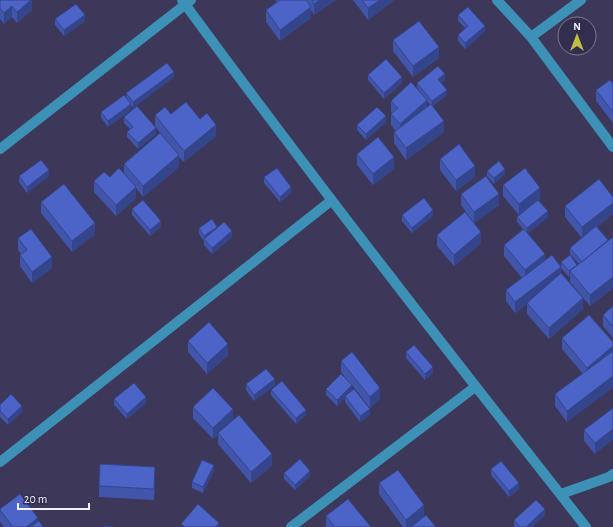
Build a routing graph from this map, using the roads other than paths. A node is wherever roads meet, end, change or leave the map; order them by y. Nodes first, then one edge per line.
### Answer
1 (497, 0) edge
2 (581, 0) edge
3 (186, 1) edge
4 (531, 37) junction
5 (613, 147) edge
6 (0, 149) edge
7 (332, 200) junction
8 (475, 387) junction
9 (0, 462) edge
10 (613, 474) edge
11 (561, 494) junction
12 (291, 527) edge
13 (586, 527) edge

1 - 4 street
2 - 4 street
3 - 6 street
3 - 7 street
4 - 5 street
7 - 8 street
7 - 9 street
8 - 11 street
8 - 12 street
10 - 11 street
11 - 13 street

